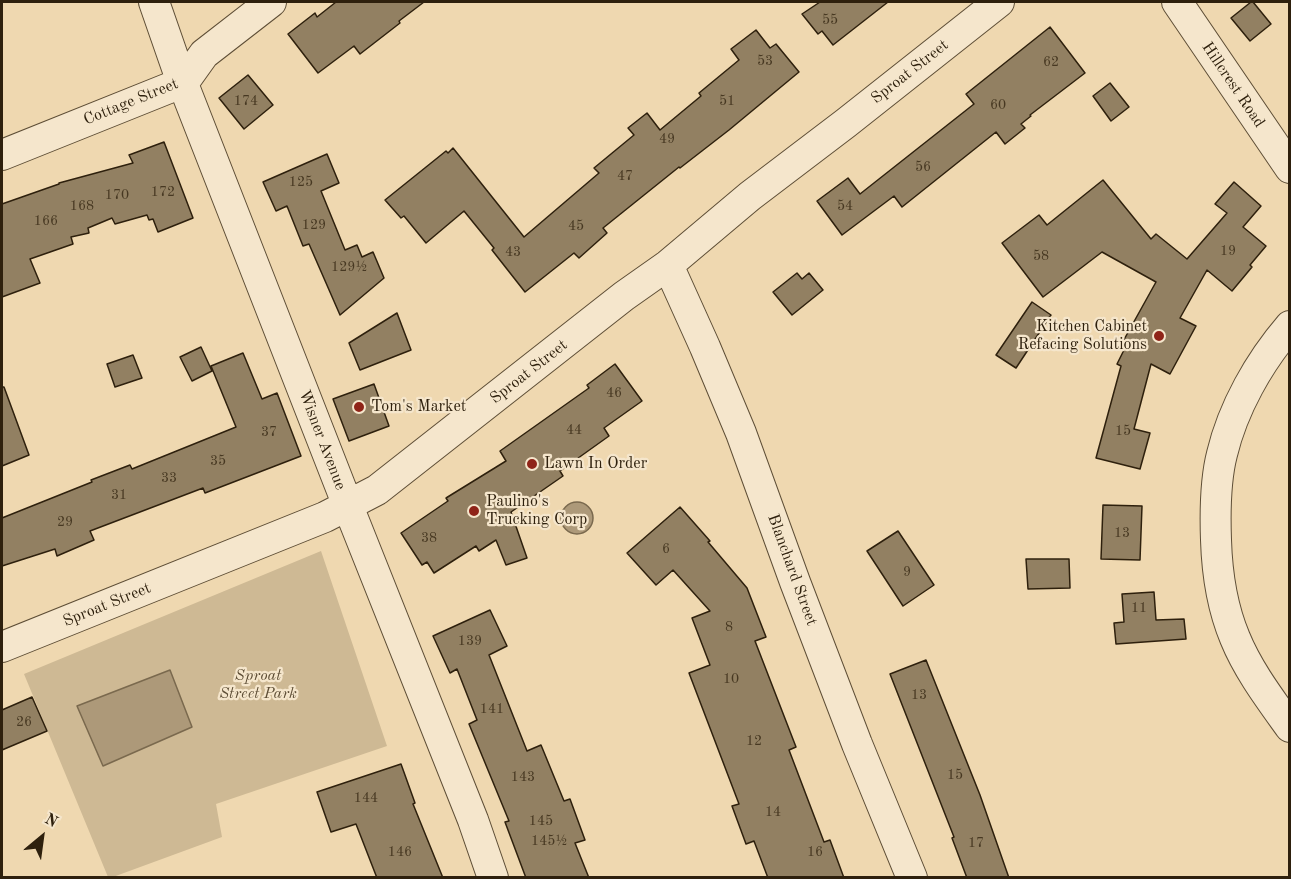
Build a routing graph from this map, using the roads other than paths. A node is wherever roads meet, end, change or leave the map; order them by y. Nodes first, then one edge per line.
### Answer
1 (154, 2) edge
2 (271, 2) edge
3 (999, 2) edge
4 (1178, 2) edge
5 (184, 82) junction
6 (2, 155) edge
7 (1290, 168) edge
8 (668, 265) junction
9 (1290, 326) edge
10 (348, 506) junction
11 (2, 647) edge
12 (1290, 727) edge
13 (493, 878) edge
14 (912, 878) edge

1 - 5 street, Wisner Avenue
2 - 5 street, Cottage Street
3 - 8 street, Sproat Street
4 - 7 street, Hillcrest Road
5 - 6 street, Cottage Street
5 - 10 street, Wisner Avenue
8 - 10 street, Sproat Street
8 - 14 street, Blanchard Street
9 - 12 street
10 - 11 street, Sproat Street
10 - 13 street, Wisner Avenue

